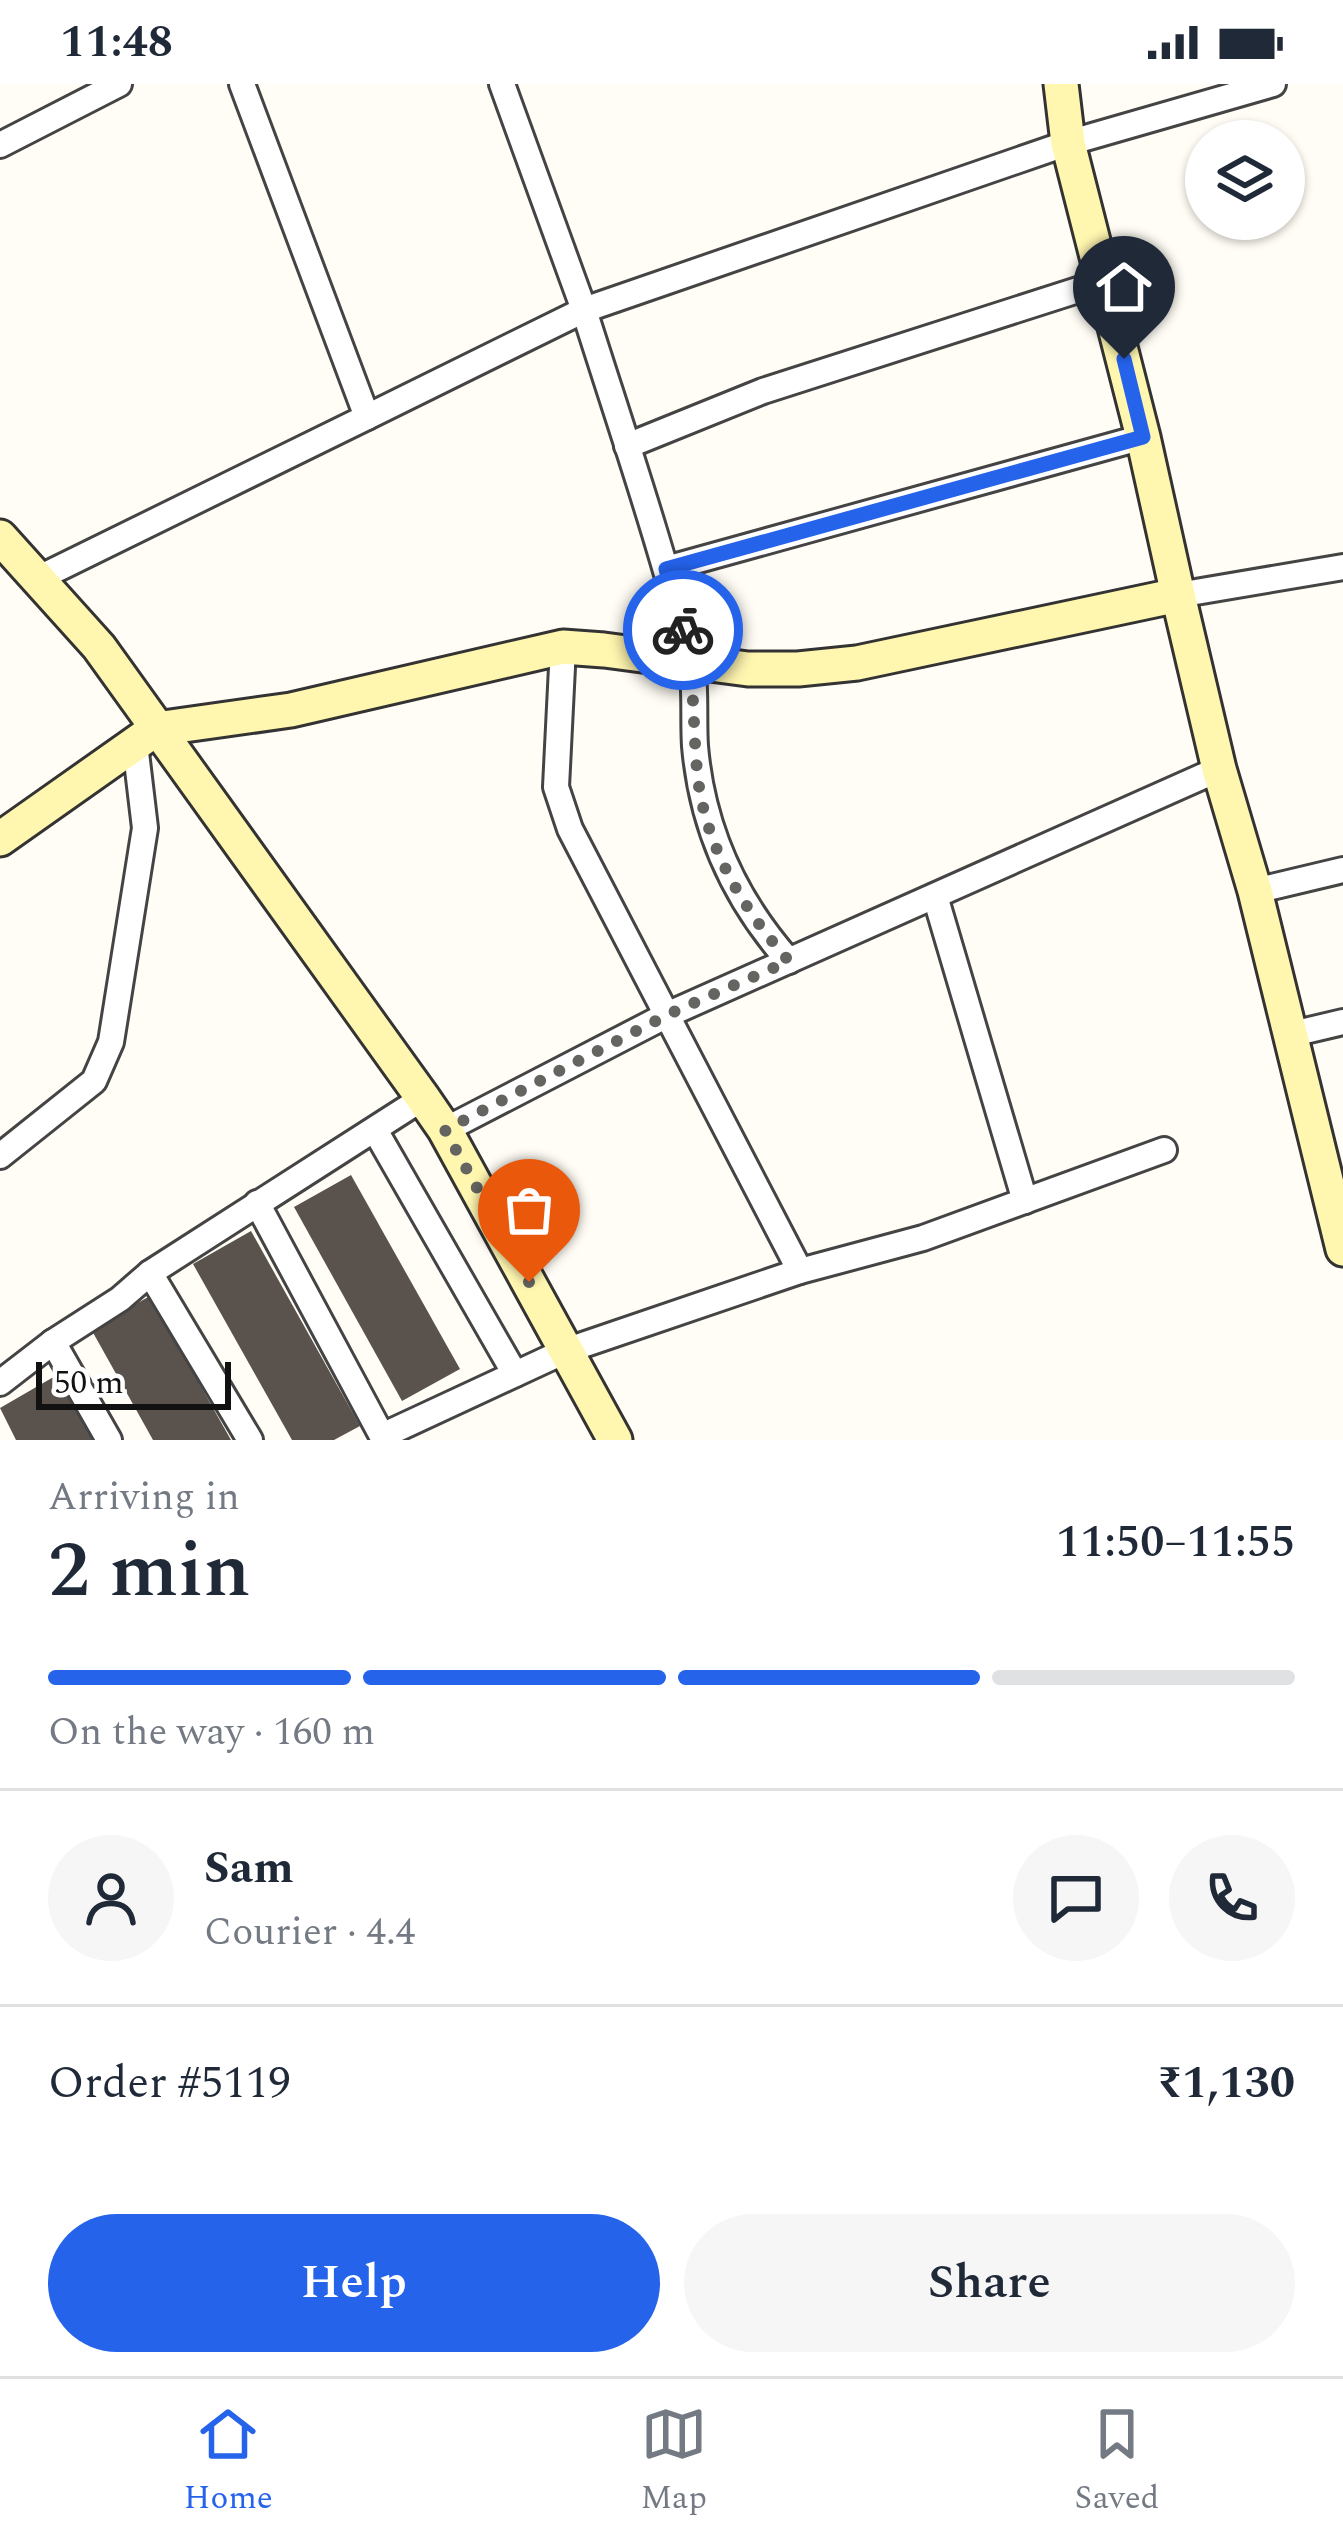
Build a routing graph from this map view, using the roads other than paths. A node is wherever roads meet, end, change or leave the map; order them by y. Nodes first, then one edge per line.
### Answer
1 (119, 84) edge
2 (242, 84) edge
3 (502, 84) edge
4 (1061, 84) edge
5 (1274, 84) edge
6 (1068, 142) junction
7 (0, 145) edge
8 (1106, 281) junction
9 (584, 310) junction
10 (367, 417) junction
11 (1143, 437) junction
12 (627, 446) junction
13 (0, 537) edge
14 (1343, 567) edge
15 (666, 569) junction
16 (37, 579) junction
17 (1178, 595) junction
18 (563, 647) junction
19 (692, 662) junction
20 (146, 737) junction
21 (1219, 770) junction
22 (0, 839) edge
23 (1343, 870) edge
24 (1255, 891) junction
25 (935, 896) junction
26 (789, 961) junction
27 (669, 1014) junction
28 (1343, 1022) edge
29 (1288, 1035) junction
30 (423, 1098) junction
31 (375, 1130) junction
32 (445, 1130) junction
33 (1164, 1150) dead end
34 (0, 1156) edge
35 (1025, 1201) junction
36 (257, 1203) junction
37 (1343, 1249) edge
38 (800, 1271) junction
39 (150, 1273) junction
40 (52, 1342) junction
41 (566, 1351) junction
42 (515, 1374) junction
43 (0, 1383) edge
44 (378, 1438) edge
45 (109, 1440) edge
46 (250, 1440) edge
47 (615, 1440) edge

1 - 7 street
2 - 10 street
3 - 9 street
4 - 6 main road
5 - 6 street
6 - 8 main road
6 - 9 street
8 - 11 main road
8 - 12 street
9 - 10 street
9 - 12 street
10 - 16 street
11 - 15 street
11 - 17 main road
12 - 15 street
13 - 16 main road
14 - 17 street
15 - 19 street
16 - 20 main road
17 - 19 main road
17 - 21 main road
18 - 19 main road
18 - 20 main road
18 - 27 street
19 - 26 street
20 - 22 main road
20 - 30 main road
20 - 34 street
21 - 24 main road
21 - 25 street
23 - 24 street
24 - 29 main road
25 - 26 street
25 - 35 street
26 - 27 street
27 - 32 street
27 - 38 street
28 - 29 street
29 - 37 main road
30 - 31 street
30 - 32 main road
31 - 36 street
31 - 42 street
32 - 41 main road
33 - 35 street
35 - 38 street
36 - 39 street
36 - 44 street
38 - 41 street
39 - 40 street
39 - 46 street
40 - 43 street
40 - 45 street
41 - 42 street
41 - 47 main road
42 - 44 street

